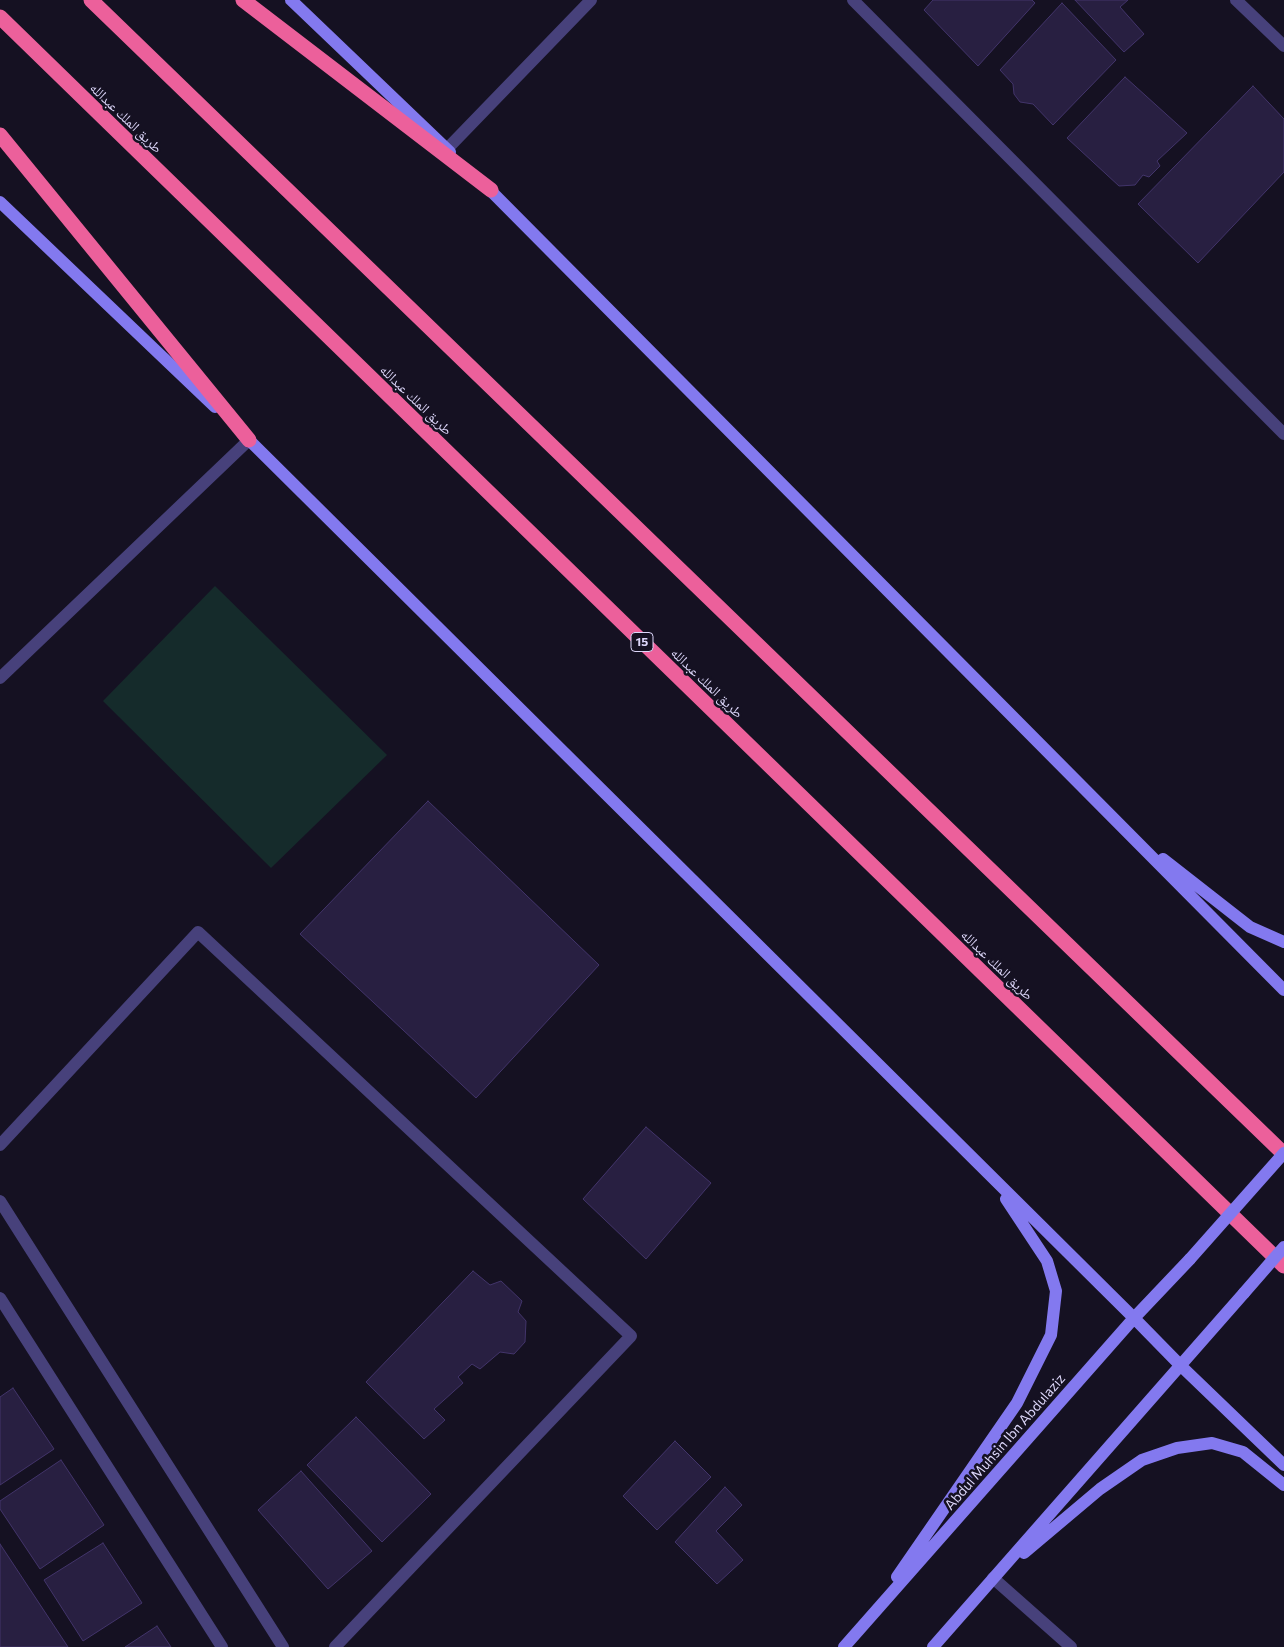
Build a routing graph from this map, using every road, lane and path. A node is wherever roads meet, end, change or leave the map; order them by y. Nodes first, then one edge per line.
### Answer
1 (91, 0) edge
2 (243, 0) edge
3 (291, 0) edge
4 (591, 0) edge
5 (853, 0) edge
6 (1236, 0) edge
7 (0, 17) edge
8 (1284, 46) edge
9 (0, 135) edge
10 (447, 148) junction
11 (490, 190) junction
12 (0, 202) edge
13 (1284, 434) edge
14 (250, 440) junction
15 (1, 675) edge
16 (1117, 822) junction
17 (1284, 942) edge
18 (1284, 990) edge
19 (0, 1145) edge
20 (1284, 1153) edge
21 (993, 1178) junction
22 (0, 1201) edge
23 (1284, 1247) edge
24 (1284, 1266) edge
25 (0, 1298) edge
26 (1134, 1318) junction
27 (1180, 1366) junction
28 (1284, 1465) edge
29 (1284, 1485) edge
30 (993, 1578) junction
31 (864, 1624) junction
32 (222, 1647) edge
33 (282, 1647) edge
34 (335, 1647) edge
35 (844, 1647) edge
36 (933, 1647) edge
37 (1071, 1647) edge

1 - 20 highway
2 - 11 highway
3 - 10 main road
4 - 10 street
5 - 13 street
6 - 8 street
7 - 24 highway, طريق الملك عبدالله / 15
9 - 14 highway
10 - 11 main road
11 - 16 main road
12 - 14 main road
14 - 15 street
14 - 21 main road
16 - 17 main road
16 - 18 main road
19 - 34 street
20 - 26 main road, Abdul Muhsin Ibn Abdulaziz, bridge
21 - 26 main road
21 - 31 main road
22 - 33 street
23 - 27 main road, bridge
25 - 32 street
26 - 27 main road
26 - 31 main road, Abdul Muhsin Ibn Abdulaziz
27 - 28 main road
27 - 30 main road
29 - 30 main road
30 - 36 main road
30 - 37 street
31 - 35 main road, Abdul Muhsin Ibn Abdulaziz

